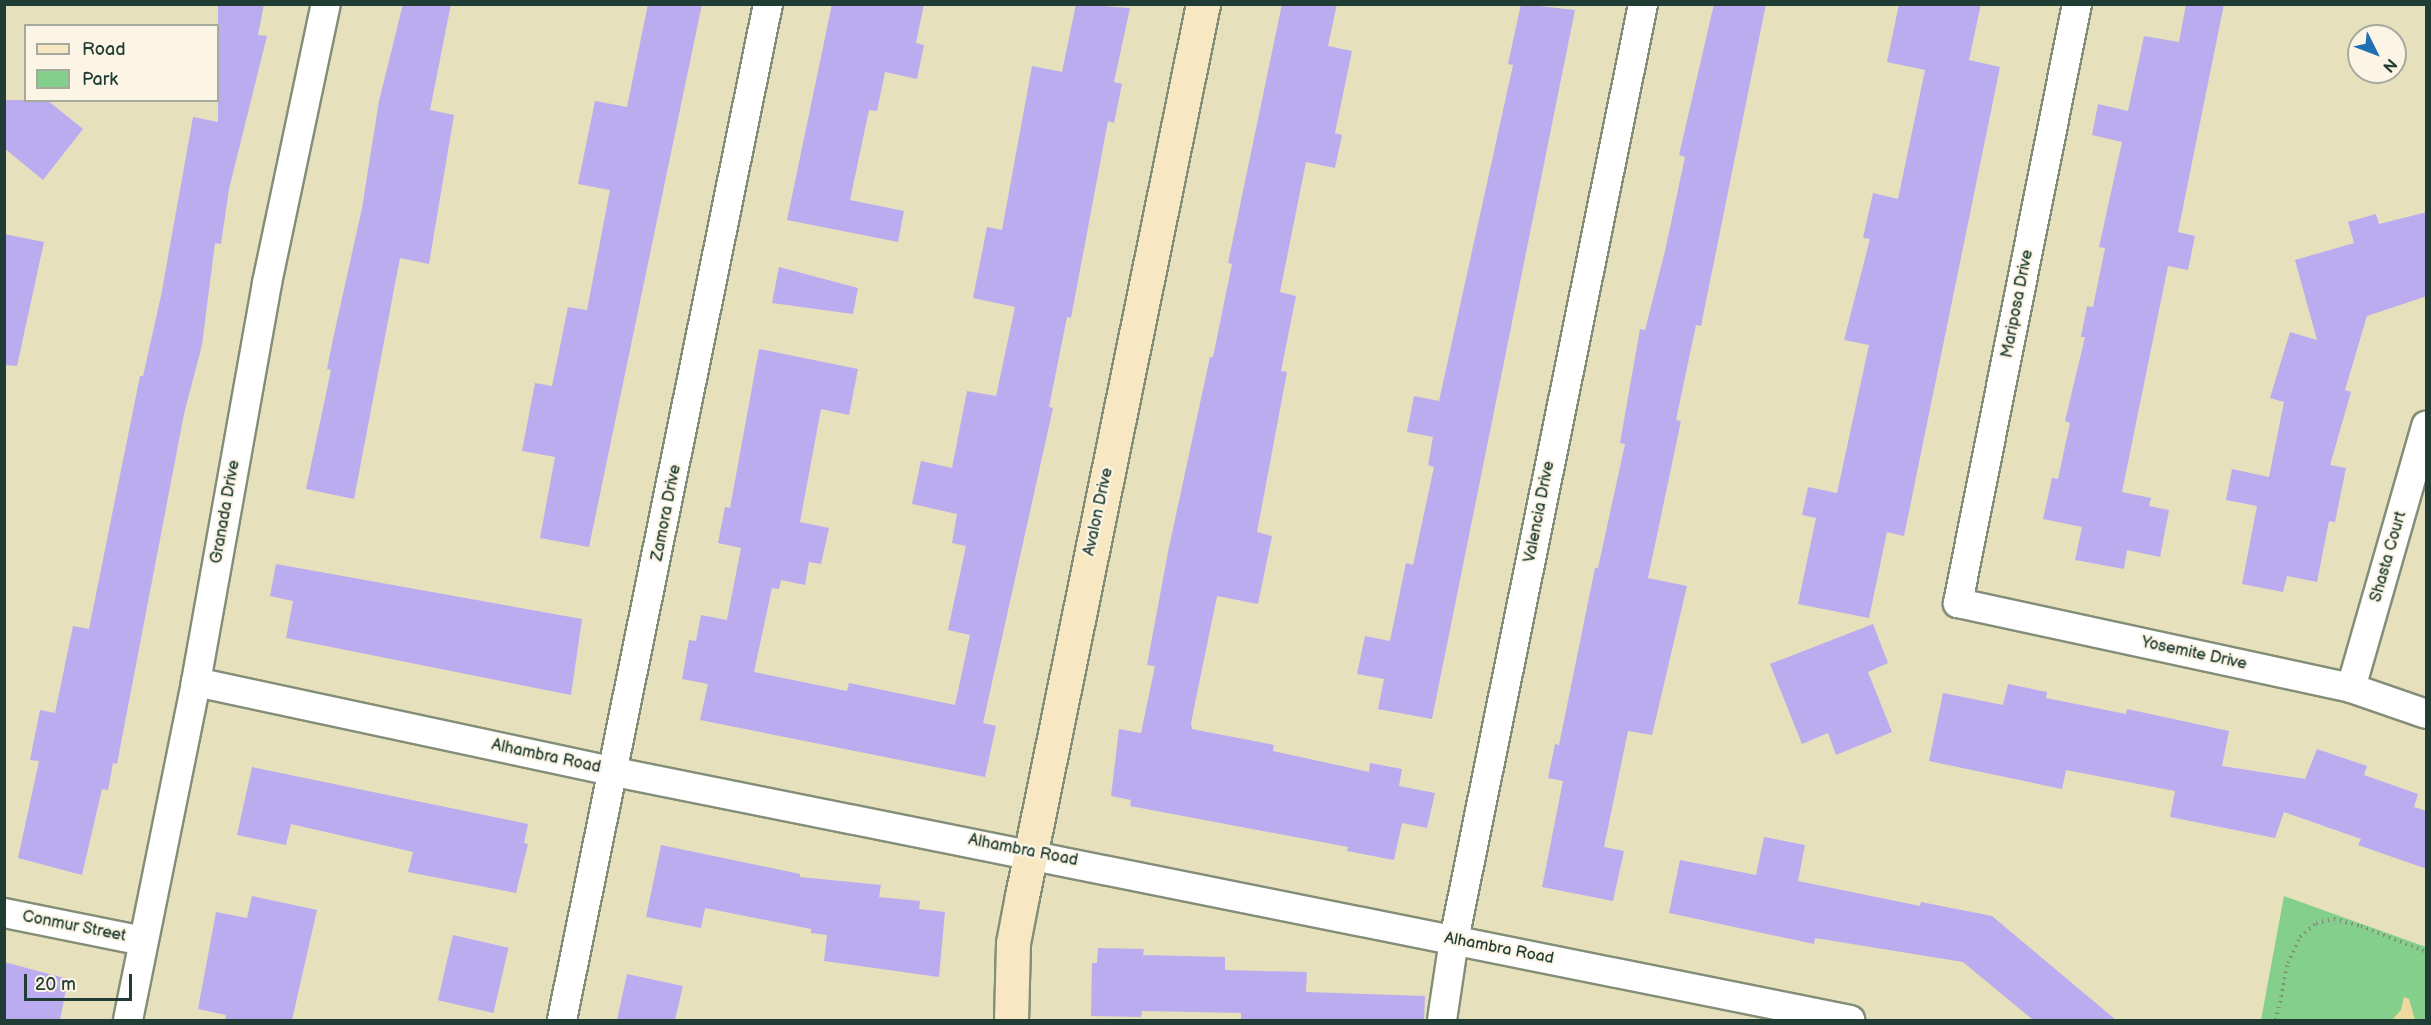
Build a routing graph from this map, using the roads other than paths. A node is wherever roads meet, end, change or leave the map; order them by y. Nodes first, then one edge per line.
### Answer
1 (326, 4) edge
2 (768, 4) edge
3 (1203, 4) edge
4 (1643, 4) edge
5 (2078, 4) edge
6 (2427, 426) edge
7 (1958, 603) joint
8 (196, 682) junction
9 (2351, 688) junction
10 (2427, 714) edge
11 (615, 772) junction
12 (1030, 853) junction
13 (4, 913) edge
14 (1454, 940) junction
15 (143, 941) junction
16 (128, 1020) edge
17 (562, 1020) edge
18 (1011, 1020) edge
19 (1442, 1020) edge
20 (1850, 1020) edge

1 - 8 street, Granada Drive
2 - 11 street, Zamora Drive
3 - 12 street, Avalon Drive
4 - 14 street, Valencia Drive
5 - 7 street, Mariposa Drive
6 - 9 street, Shasta Court
7 - 9 street, Yosemite Drive
8 - 11 street, Alhambra Road
8 - 15 street, Granada Drive
9 - 10 street, Yosemite Drive
11 - 12 street, Alhambra Road
11 - 17 street, Zamora Drive
12 - 14 street, Alhambra Road
12 - 18 street, Avalon Drive
13 - 15 street, Conmur Street
14 - 19 street, Valencia Drive
14 - 20 street, Alhambra Road
15 - 16 street, Granada Drive

